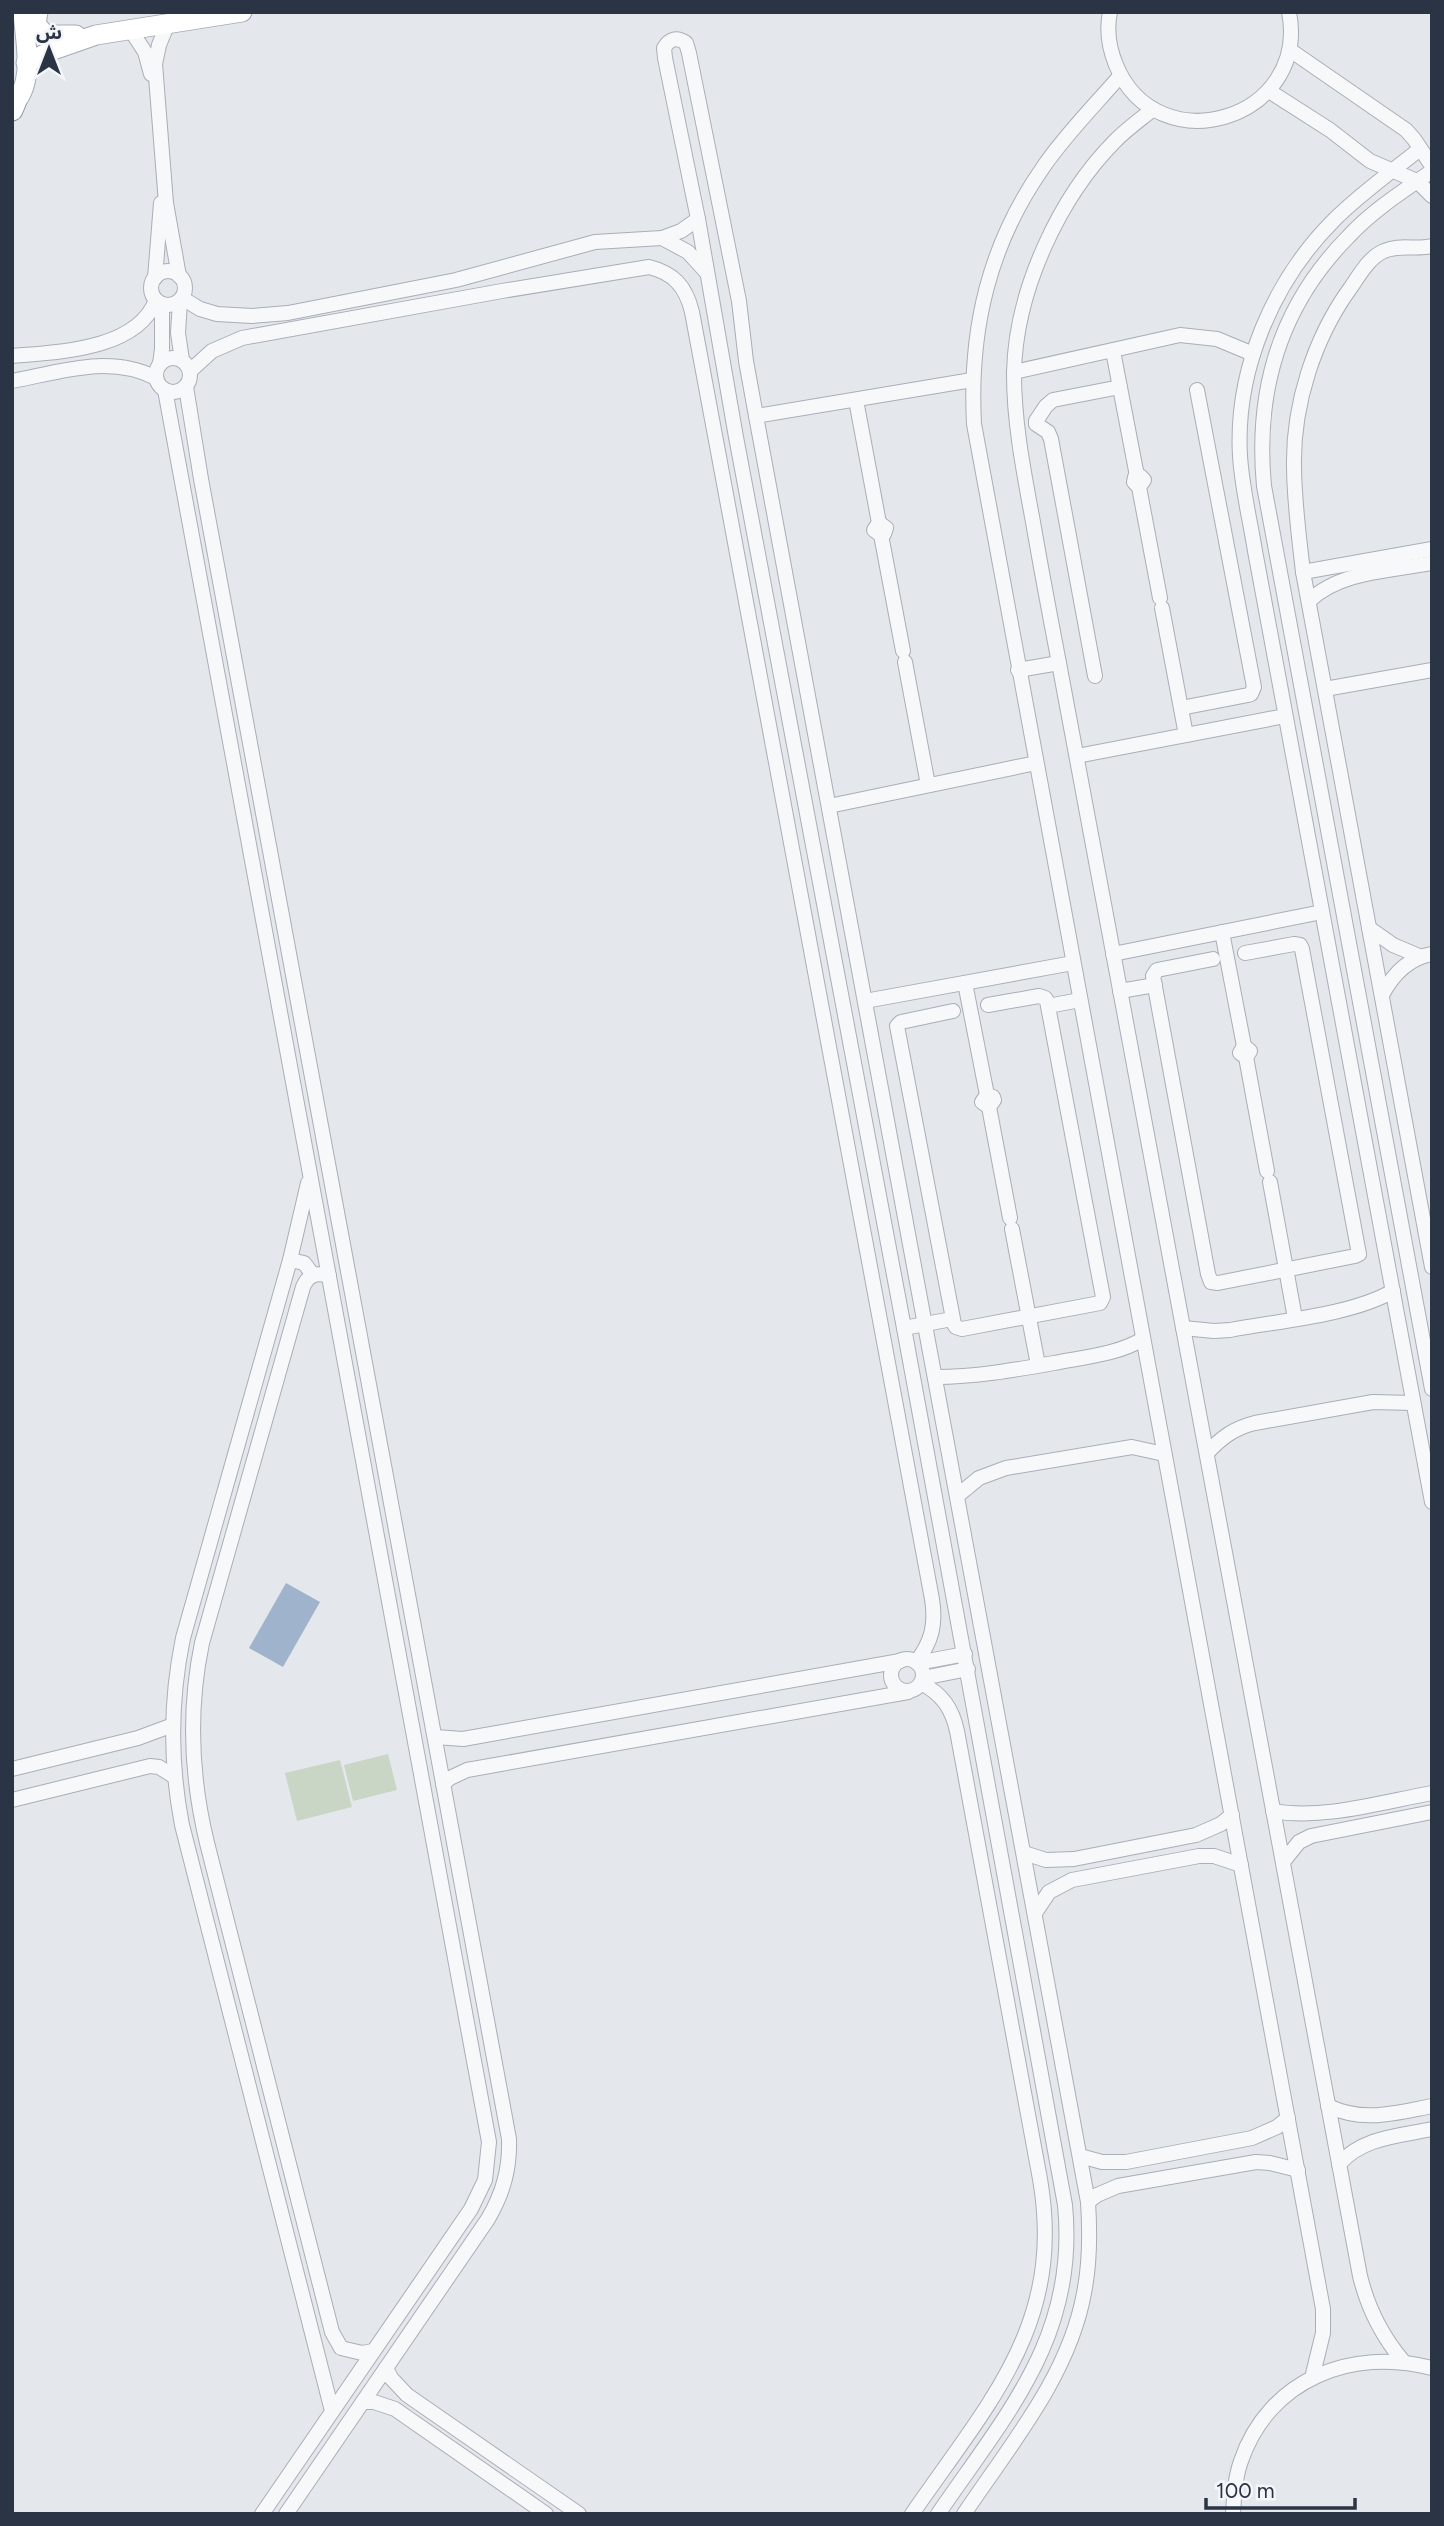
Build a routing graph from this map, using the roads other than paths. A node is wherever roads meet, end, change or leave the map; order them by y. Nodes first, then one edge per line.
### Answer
1 (23, 12) edge
2 (38, 12) edge
3 (242, 12) edge
4 (1110, 12) edge
5 (1289, 12) edge
6 (168, 23) junction
7 (130, 29) junction
8 (96, 35) junction
9 (1290, 50) junction
10 (26, 64) junction
11 (1120, 76) junction
12 (1269, 91) junction
13 (13, 107) edge
14 (1153, 109) junction
15 (1420, 149) junction
16 (1367, 159) junction
17 (1432, 168) edge
18 (1392, 171) junction
19 (1417, 181) junction
20 (1368, 190) junction
21 (1432, 196) edge
22 (698, 219) junction
23 (662, 238) junction
24 (1432, 246) edge
25 (707, 274) junction
26 (179, 276) junction
27 (155, 278) junction
28 (181, 299) junction
29 (159, 302) junction
30 (1113, 351) junction
31 (1253, 354) junction
32 (12, 355) edge
33 (160, 363) junction
34 (186, 365) junction
35 (1014, 372) junction
36 (972, 380) junction
37 (12, 381) edge
38 (160, 384) junction
39 (186, 387) junction
40 (1120, 387) junction
41 (1197, 390) dead end
42 (856, 400) junction
43 (756, 416) junction
44 (759, 432) junction
45 (736, 436) junction
46 (1275, 547) junction
47 (1432, 549) edge
48 (1255, 551) junction
49 (1432, 563) edge
50 (1303, 572) junction
51 (1308, 601) junction
52 (1059, 663) junction
53 (1018, 670) junction
54 (1432, 670) edge
55 (1095, 676) dead end
56 (1325, 689) junction
57 (1181, 708) junction
58 (1285, 716) junction
59 (1186, 735) junction
60 (1077, 756) junction
61 (1036, 763) junction
62 (928, 785) junction
63 (829, 806) junction
64 (845, 895) junction
65 (824, 899) junction
66 (1322, 912) junction
67 (1369, 928) junction
68 (1222, 932) junction
69 (1245, 953) dead end
70 (1113, 954) junction
71 (1426, 955) edge
72 (1213, 959) dead end
73 (1073, 963) junction
74 (293, 972) junction
75 (273, 975) junction
76 (965, 983) junction
77 (1155, 985) junction
78 (1120, 991) junction
79 (1382, 995) junction
80 (1080, 999) junction
81 (865, 1001) junction
82 (988, 1005) dead end
83 (1048, 1006) junction
84 (953, 1012) dead end
85 (309, 1168) junction
86 (1414, 1170) junction
87 (1432, 1183) edge
88 (1429, 1234) edge
89 (1383, 1239) junction
90 (1357, 1244) junction
91 (290, 1260) junction
92 (1432, 1267) edge
93 (1286, 1270) junction
94 (313, 1275) junction
95 (329, 1276) junction
96 (1393, 1291) junction
97 (1029, 1316) junction
98 (1295, 1318) junction
99 (952, 1319) junction
100 (925, 1324) junction
101 (904, 1328) junction
102 (1183, 1328) junction
103 (1143, 1339) junction
104 (1038, 1365) junction
105 (935, 1377) junction
106 (1432, 1389) edge
107 (1413, 1403) junction
108 (1207, 1453) junction
109 (1164, 1454) junction
110 (957, 1496) junction
111 (1432, 1502) edge
112 (402, 1560) junction
113 (382, 1563) junction
114 (965, 1654) junction
115 (900, 1661) junction
116 (917, 1662) junction
117 (968, 1670) junction
118 (922, 1681) junction
119 (908, 1692) junction
120 (173, 1725) junction
121 (435, 1737) junction
122 (12, 1769) edge
123 (175, 1777) junction
124 (443, 1784) junction
125 (1432, 1793) edge
126 (12, 1800) edge
127 (1273, 1811) junction
128 (1432, 1812) edge
129 (1231, 1815) junction
130 (1024, 1853) junction
131 (1283, 1861) junction
132 (1241, 1865) junction
133 (1035, 1913) junction
134 (1328, 2106) junction
135 (1432, 2106) edge
136 (1288, 2118) junction
137 (507, 2128) junction
138 (1432, 2129) edge
139 (488, 2130) junction
140 (1080, 2156) junction
141 (1339, 2164) junction
142 (1298, 2171) junction
143 (1088, 2202) junction
144 (373, 2351) junction
145 (1403, 2361) junction
146 (386, 2368) junction
147 (1432, 2368) edge
148 (1312, 2378) junction
149 (363, 2402) junction
150 (332, 2411) junction
151 (288, 2476) junction
152 (304, 2487) junction
153 (941, 2509) edge
154 (262, 2514) edge
155 (286, 2514) edge
156 (546, 2514) edge
157 (579, 2514) edge
158 (912, 2514) edge
159 (962, 2514) edge
160 (1233, 2514) edge

1 - 10 main road
2 - 8 main road
3 - 6 main road
4 - 11 street
5 - 9 street
6 - 7 main road
6 - 26 street
7 - 8 main road
7 - 27 street
8 - 10 main road
9 - 12 street
9 - 15 street
10 - 13 main road
11 - 14 street
11 - 36 street
12 - 14 street
12 - 16 street
14 - 35 street
15 - 17 street
15 - 18 street
16 - 18 street
16 - 20 street
17 - 19 street
18 - 19 street
18 - 20 street
19 - 21 street
19 - 46 street
20 - 31 street
22 - 23 street
22 - 25 street
22 - 43 street
23 - 25 street
23 - 28 street
24 - 50 street
25 - 45 street
26 - 27 street
26 - 28 street
27 - 29 street
28 - 29 street
28 - 34 street
29 - 32 street
29 - 33 street
30 - 31 street
30 - 35 street
30 - 40 street
31 - 48 street
33 - 34 street
33 - 38 street
34 - 39 street
34 - 116 street
35 - 52 street
36 - 42 street
36 - 53 street
37 - 38 street
38 - 39 street
38 - 75 street
39 - 74 street
40 - 55 street
40 - 57 street
41 - 57 street
42 - 43 street
42 - 62 street
43 - 44 street
44 - 45 street
44 - 63 street
45 - 65 street
46 - 48 street
46 - 106 street
47 - 50 street
48 - 58 street
49 - 51 street
50 - 51 street
51 - 56 street
52 - 53 street
52 - 60 street
53 - 61 street
54 - 56 street
56 - 67 street
57 - 59 street
58 - 59 street
58 - 66 street
59 - 60 street
60 - 70 street
61 - 62 street
61 - 73 street
62 - 63 street
63 - 64 street
64 - 65 street
64 - 81 street
65 - 101 street
66 - 68 street
66 - 89 street
67 - 71 street
67 - 79 street
68 - 70 street
68 - 93 street
69 - 90 street
70 - 78 street
71 - 79 street
72 - 77 street
73 - 76 street
73 - 80 street
74 - 75 street
74 - 112 street
75 - 85 street
76 - 81 street
76 - 97 street
77 - 78 street
77 - 93 street
78 - 102 street
79 - 86 street
80 - 83 street
80 - 103 street
81 - 100 street
82 - 83 street
83 - 97 street
84 - 99 street
85 - 91 street
85 - 95 street
86 - 87 street
86 - 88 street
88 - 92 street
89 - 90 street
89 - 96 street
90 - 93 street
91 - 94 street
91 - 120 street
93 - 98 street
94 - 95 street
94 - 144 street
95 - 113 street
96 - 98 street
96 - 107 street
97 - 99 street
97 - 104 street
98 - 102 street
99 - 100 street
100 - 101 street
100 - 105 street
101 - 114 street
102 - 108 street
103 - 104 street
103 - 109 street
104 - 105 street
105 - 110 street
107 - 108 street
107 - 111 street
108 - 127 street
109 - 110 street
109 - 129 street
110 - 130 street
112 - 113 street
112 - 121 street
113 - 139 street
114 - 116 street
114 - 117 street
115 - 116 street
115 - 119 street
115 - 121 street
116 - 118 street
117 - 118 street
117 - 153 street
118 - 119 street
118 - 158 street
119 - 124 street
120 - 122 street
120 - 123 street
121 - 124 street
123 - 126 street
123 - 150 street
124 - 137 street
125 - 127 street
127 - 131 street
128 - 131 street
129 - 130 street
129 - 132 street
130 - 133 street
131 - 134 street
132 - 133 street
132 - 136 street
133 - 140 street
134 - 135 street
134 - 141 street
136 - 140 street
136 - 142 street
137 - 139 street
137 - 146 street
138 - 141 street
139 - 144 street
140 - 143 street
141 - 145 street
142 - 143 street
142 - 148 street
143 - 159 street
144 - 150 street
145 - 147 street
145 - 148 street
146 - 149 street
146 - 157 street
148 - 160 street
149 - 152 street
149 - 156 street
150 - 151 street
151 - 152 street
151 - 154 street
152 - 155 street
153 - 159 street

